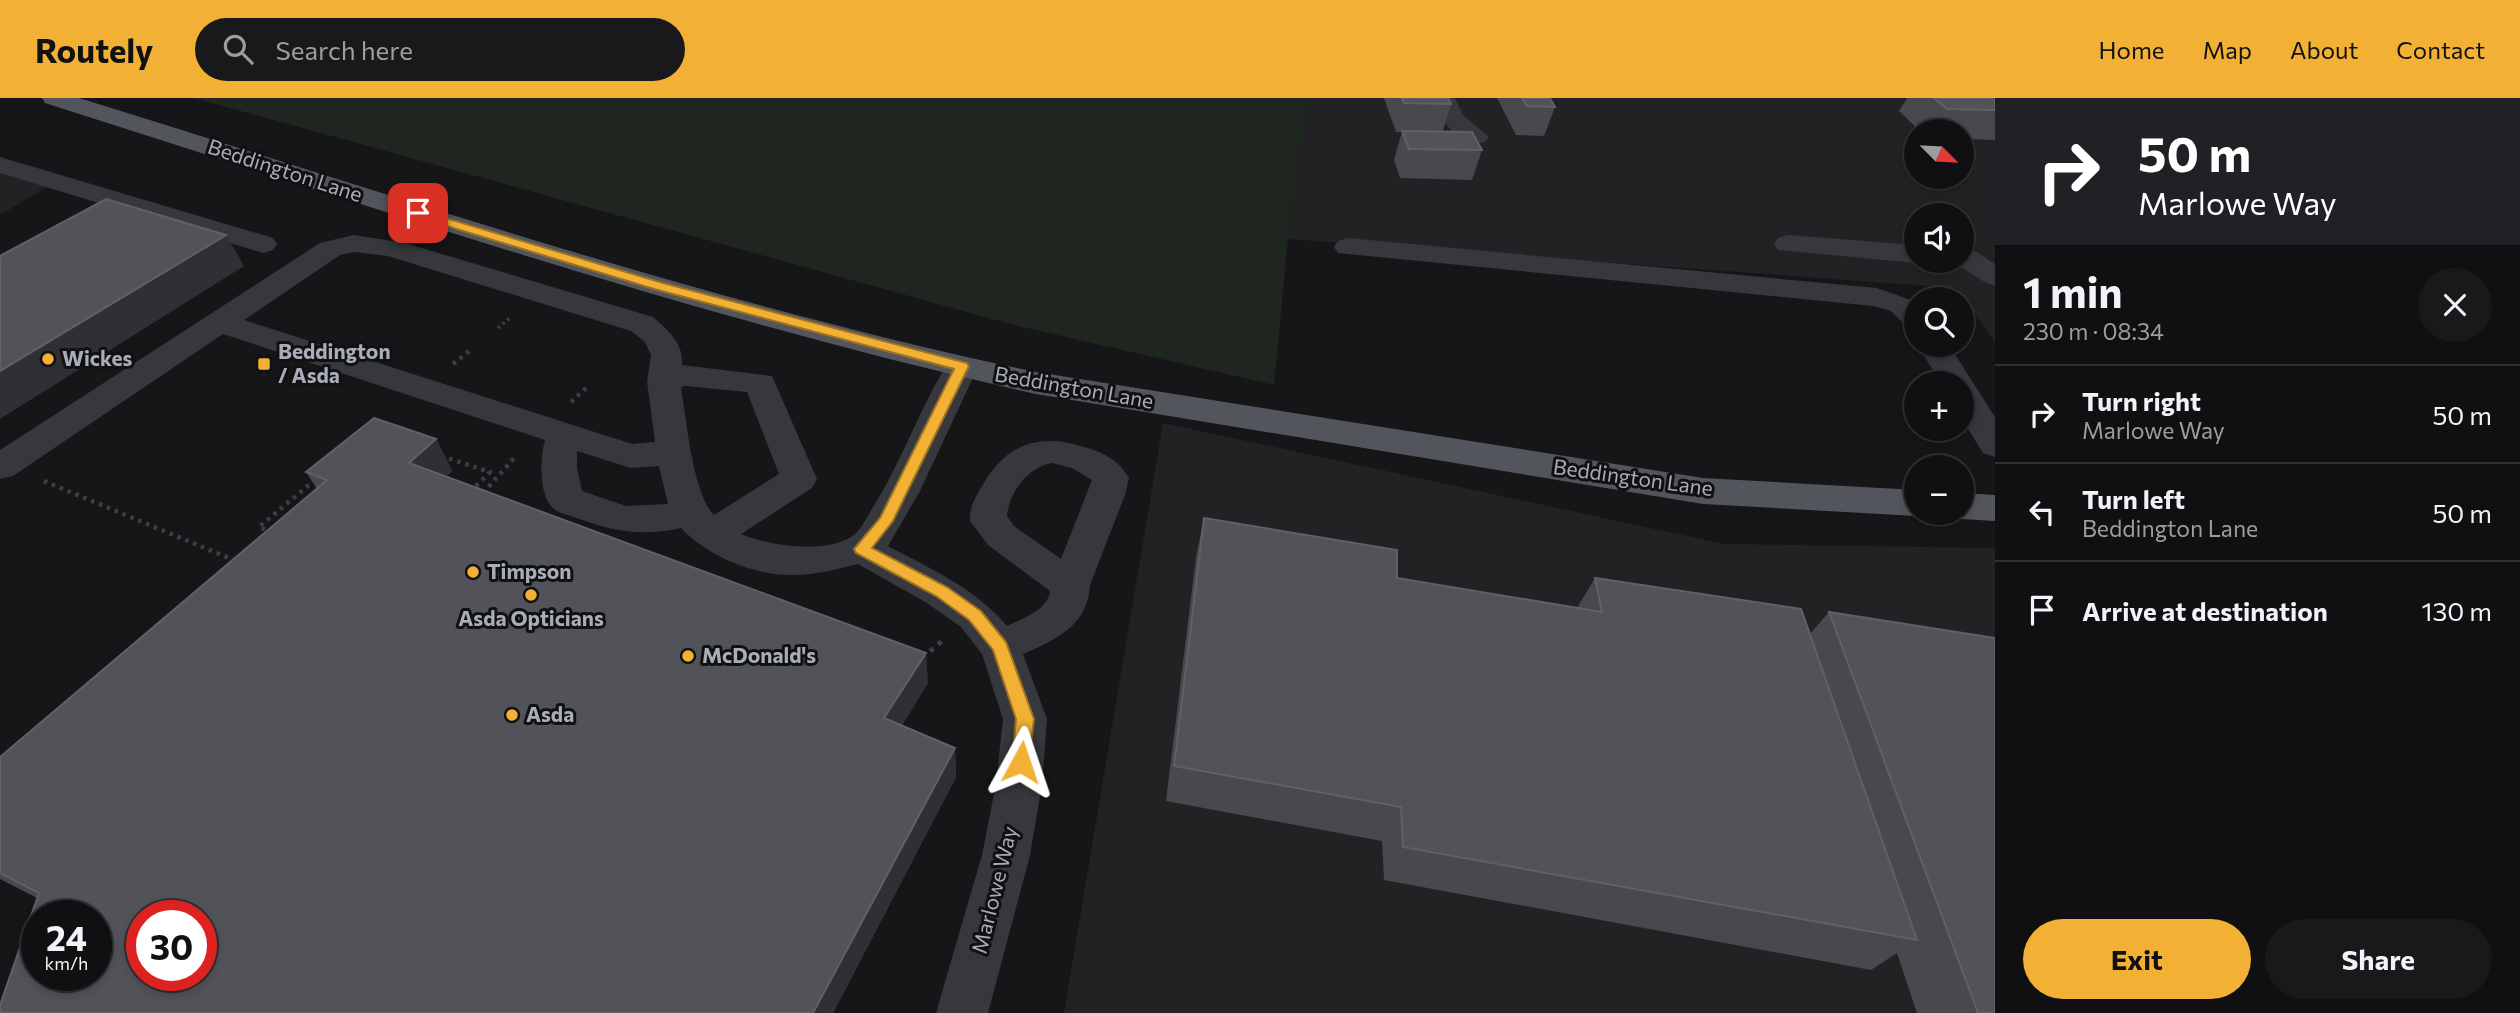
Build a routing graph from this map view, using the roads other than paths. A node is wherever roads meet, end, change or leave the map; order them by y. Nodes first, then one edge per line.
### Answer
1 (54, 98) edge
2 (1443, 98) edge
3 (1476, 137) edge
4 (0, 165) edge
5 (264, 244) dead end
6 (1788, 244) dead end
7 (1348, 247) dead end
8 (1904, 253) edge
9 (1974, 263) edge
10 (1995, 277) edge
11 (1904, 307) edge
12 (219, 322) junction
13 (962, 366) junction
14 (664, 381) junction
15 (1974, 411) edge
16 (564, 435) junction
17 (1995, 445) edge
18 (674, 453) junction
19 (0, 467) edge
20 (1904, 502) edge
21 (1974, 507) edge
22 (1995, 508) edge
23 (700, 524) junction
24 (862, 549) junction
25 (1070, 585) dead end
26 (1000, 647) junction
27 (962, 1013) edge

1 - 13 main road, Beddington Lane
2 - 3 street
4 - 5 street
6 - 8 street
7 - 11 street
9 - 10 street
12 - 14 street
12 - 16 street
12 - 19 street
13 - 20 main road, Beddington Lane
13 - 24 street
14 - 18 street
14 - 23 street
15 - 17 street
16 - 18 street
16 - 23 street
18 - 23 street
21 - 22 main road
23 - 24 street
24 - 26 street, Marlowe Way
25 - 26 street
26 - 27 street, Marlowe Way

